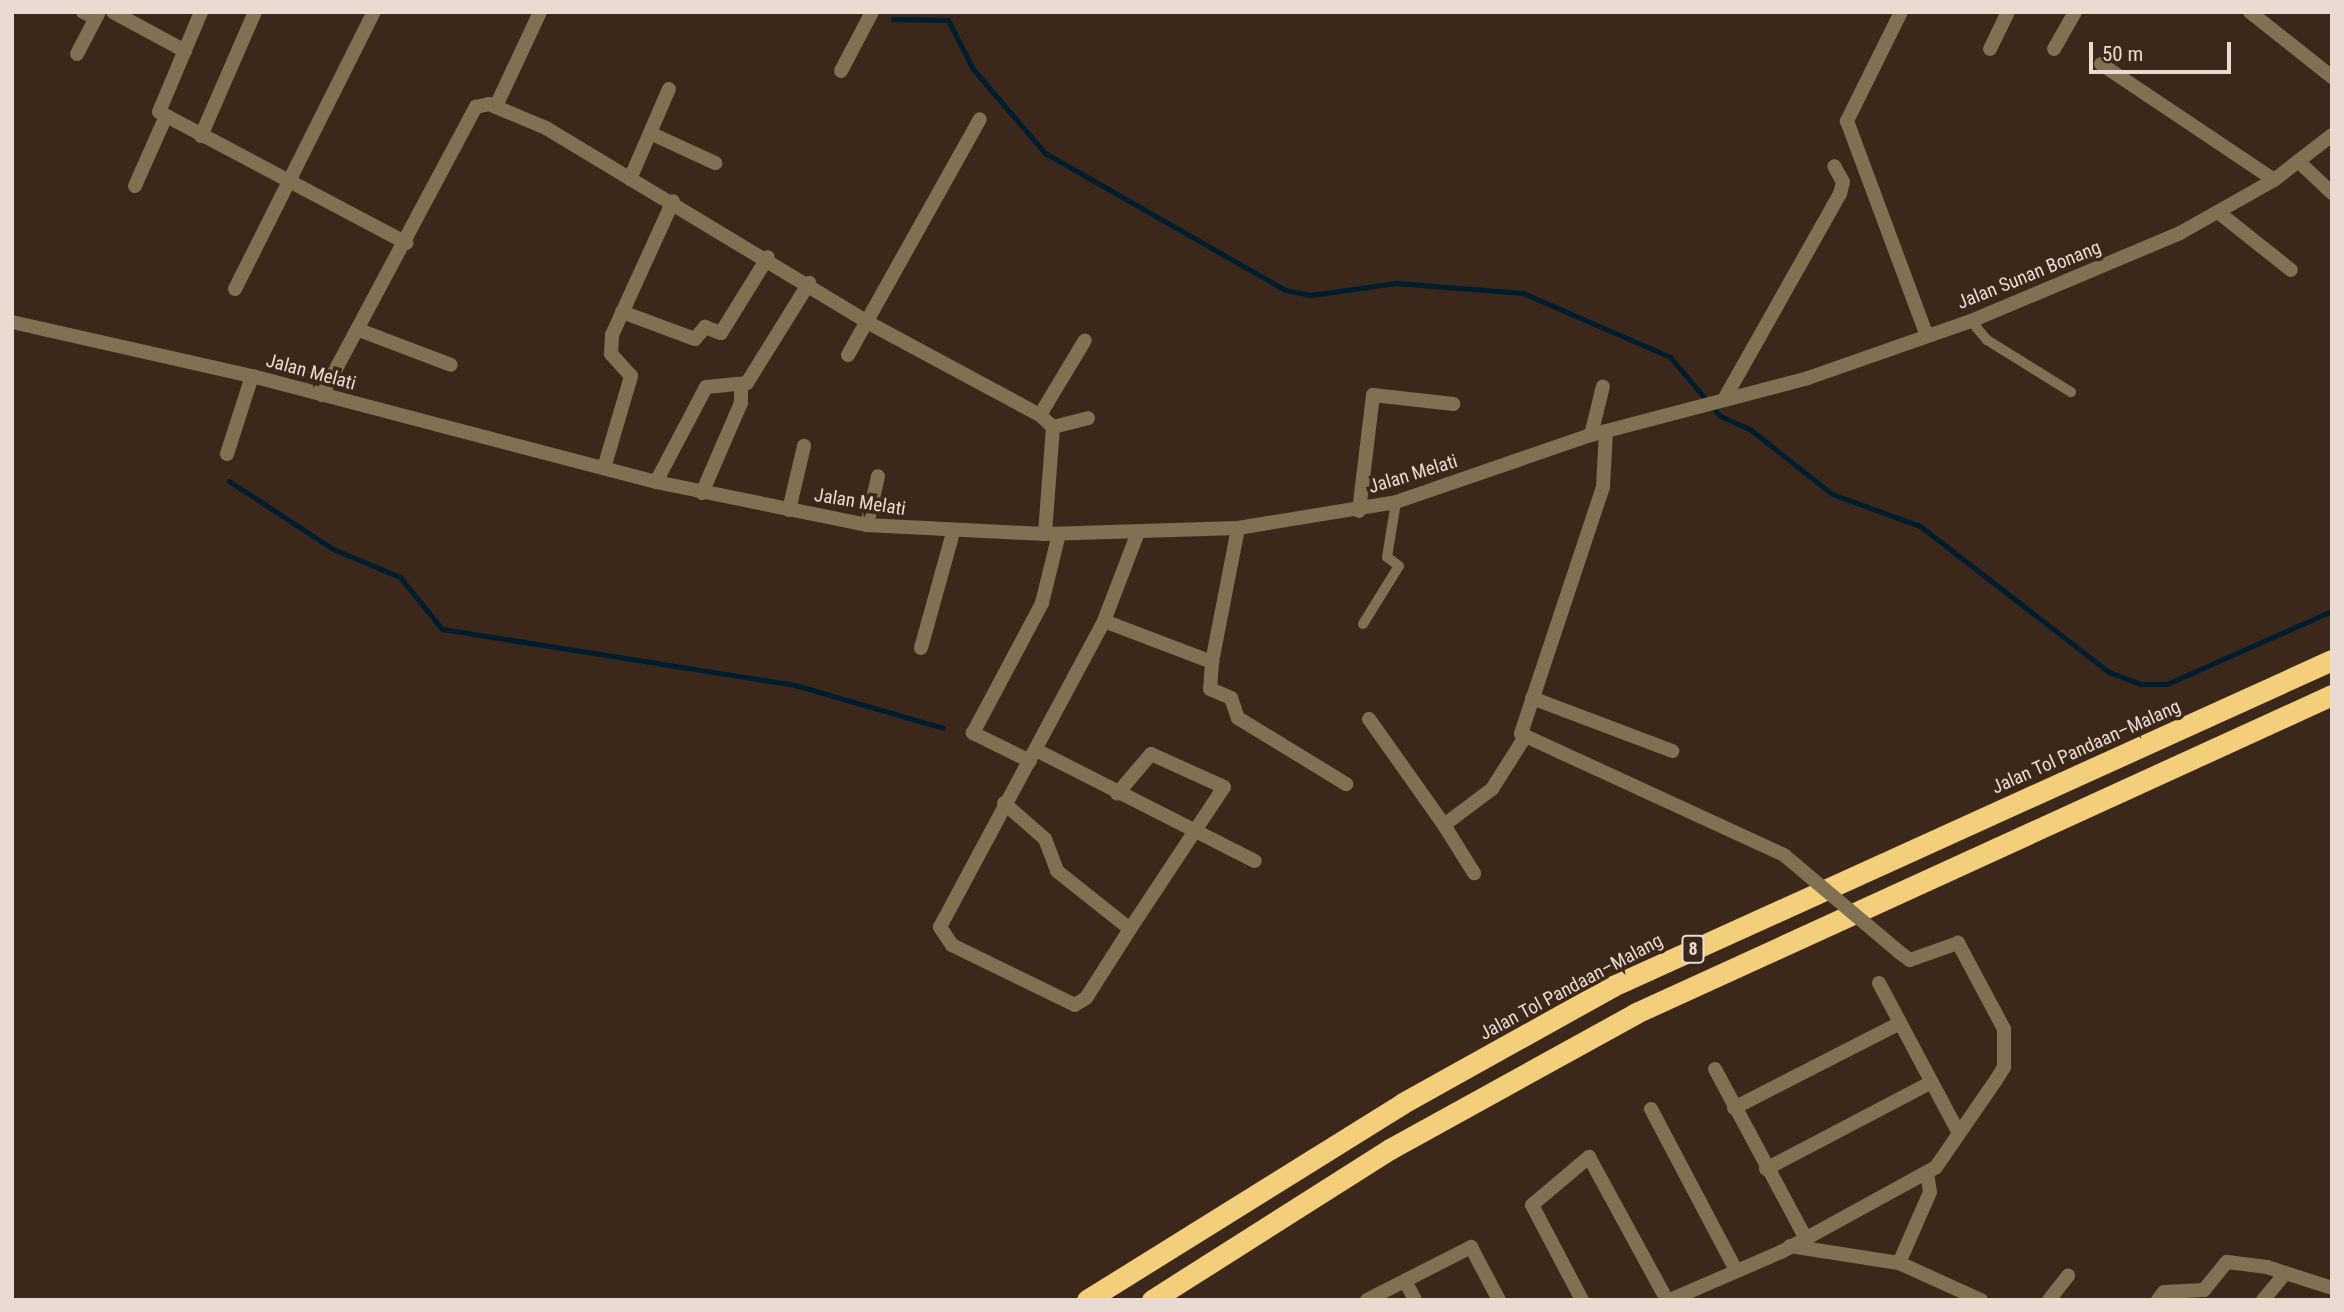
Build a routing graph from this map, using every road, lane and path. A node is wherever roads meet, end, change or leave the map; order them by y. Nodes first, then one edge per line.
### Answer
1 (113, 12) edge
2 (201, 12) edge
3 (255, 12) edge
4 (374, 12) edge
5 (540, 12) edge
6 (872, 12) edge
7 (1901, 12) edge
8 (2008, 12) edge
9 (2075, 12) edge
10 (2250, 12) edge
11 (93, 14) edge
12 (1990, 50) dead end
13 (2054, 50) dead end
14 (185, 51) junction
15 (77, 54) dead end
16 (2101, 64) dead end
17 (841, 71) dead end
18 (2332, 78) edge
19 (669, 89) dead end
20 (496, 106) junction
21 (166, 116) junction
22 (980, 119) dead end
23 (650, 133) junction
24 (2332, 135) edge
25 (201, 136) junction
26 (2298, 161) junction
27 (715, 163) dead end
28 (1834, 166) dead end
29 (629, 178) junction
30 (2274, 180) junction
31 (285, 182) junction
32 (135, 186) dead end
33 (2332, 193) edge
34 (673, 201) junction
35 (2218, 212) junction
36 (406, 243) junction
37 (768, 257) junction
38 (2291, 270) dead end
39 (809, 283) junction
40 (235, 289) dead end
41 (622, 312) junction
42 (1971, 321) junction
43 (12, 322) edge
44 (867, 322) junction
45 (359, 330) junction
46 (1927, 336) junction
47 (1085, 340) dead end
48 (848, 355) dead end
49 (451, 365) dead end
50 (252, 376) junction
51 (1603, 386) dead end
52 (741, 387) junction
53 (2071, 393) dead end
54 (322, 395) junction
55 (1717, 401) junction
56 (1453, 404) dead end
57 (1040, 415) junction
58 (1088, 418) dead end
59 (1053, 427) junction
60 (1599, 433) junction
61 (804, 446) dead end
62 (227, 454) dead end
63 (604, 468) junction
64 (878, 476) dead end
65 (656, 482) junction
66 (702, 493) junction
67 (789, 510) junction
68 (1359, 511) junction
69 (1395, 511) junction
70 (867, 525) junction
71 (1238, 528) junction
72 (953, 533) junction
73 (1052, 534) junction
74 (1137, 535) junction
75 (1104, 621) junction
76 (1363, 624) dead end
77 (921, 648) dead end
78 (2332, 660) edge
79 (1212, 662) junction
80 (2332, 695) edge
81 (1532, 698) junction
82 (1369, 719) dead end
83 (1523, 740) junction
84 (1672, 751) dead end
85 (1029, 757) junction
86 (1346, 785) dead end
87 (1117, 794) junction
88 (1004, 803) junction
89 (1444, 825) junction
90 (1197, 831) junction
91 (1255, 861) dead end
92 (1474, 873) dead end
93 (1130, 929) junction
94 (1880, 983) dead end
95 (1900, 1023) junction
96 (1715, 1069) dead end
97 (1932, 1082) junction
98 (1734, 1108) junction
99 (1651, 1109) dead end
100 (1957, 1130) junction
101 (1766, 1169) junction
102 (1927, 1172) junction
103 (1805, 1237) junction
104 (1790, 1247) junction
105 (1899, 1263) junction
106 (1735, 1268) junction
107 (2286, 1273) junction
108 (2068, 1276) dead end
109 (1405, 1281) junction
110 (2332, 1288) edge
111 (1087, 1300) edge
112 (1152, 1300) edge
113 (1367, 1300) edge
114 (1415, 1300) edge
115 (1499, 1300) edge
116 (1582, 1300) edge
117 (1669, 1300) edge
118 (1981, 1300) edge
119 (2049, 1300) edge
120 (2158, 1300) edge
121 (2263, 1300) edge

1 - 14 street
2 - 14 street
3 - 25 street
4 - 31 street
5 - 20 street
6 - 17 street
7 - 46 street
8 - 12 street
9 - 13 street
10 - 18 street
11 - 15 street
14 - 21 street
16 - 30 street
19 - 23 street
20 - 29 street
20 - 36 street
21 - 25 street
21 - 32 street
22 - 44 street
23 - 27 street
23 - 29 street
24 - 26 street, Jalan Sunan Bonang
25 - 31 street
26 - 30 street, Jalan Sunan Bonang
26 - 33 street
28 - 55 street
29 - 34 street
30 - 35 street, Jalan Sunan Bonang
31 - 36 street
31 - 40 street
34 - 37 street
34 - 41 street
35 - 38 street
35 - 42 street, Jalan Sunan Bonang
36 - 45 street
37 - 39 street
37 - 41 street
39 - 44 street
39 - 52 street
41 - 63 street
42 - 46 street, Jalan Sunan Bonang
42 - 53 lane
43 - 50 street, Jalan Melati
44 - 48 street
44 - 57 street
45 - 49 street
45 - 54 street
46 - 55 street, Jalan Sunan Bonang
47 - 57 street
50 - 54 street, Jalan Melati
50 - 62 street
51 - 60 street
52 - 65 street
52 - 66 street
54 - 63 street, Jalan Melati
55 - 60 street, Jalan Melati
56 - 68 street
57 - 59 street
58 - 59 street
59 - 73 street
60 - 69 street, Jalan Melati
60 - 81 street
61 - 67 street
63 - 65 street, Jalan Melati
64 - 70 street
65 - 66 street, Jalan Melati
66 - 67 street, Jalan Melati
67 - 70 street, Jalan Melati
68 - 69 street, Jalan Melati
68 - 71 street, Jalan Melati
69 - 76 lane
70 - 72 street, Jalan Melati
71 - 74 street, Jalan Melati
71 - 79 street
72 - 73 street, Jalan Melati
72 - 77 street
73 - 74 street, Jalan Melati
73 - 85 street
74 - 75 street
75 - 79 street
75 - 85 street
78 - 111 highway, Jalan Tol Pandaan–Malang / 8
79 - 86 street
80 - 112 highway, 8
81 - 83 street
81 - 84 street
82 - 89 street
83 - 89 street
83 - 100 street, bridge
85 - 87 street
85 - 88 street
87 - 90 street
87 - 90 street
88 - 93 street
88 - 93 street
89 - 92 street
90 - 91 street
90 - 93 street
94 - 95 street
95 - 97 street
95 - 98 street
96 - 98 street
97 - 100 street
97 - 101 street
98 - 101 street
99 - 106 street
100 - 102 street
101 - 103 street
102 - 103 street
102 - 105 street
103 - 104 street
104 - 105 street
104 - 106 street
105 - 118 street
106 - 117 street
107 - 110 street
107 - 120 street
107 - 121 street
108 - 119 street
109 - 113 street
109 - 114 street
109 - 115 street
116 - 117 street

